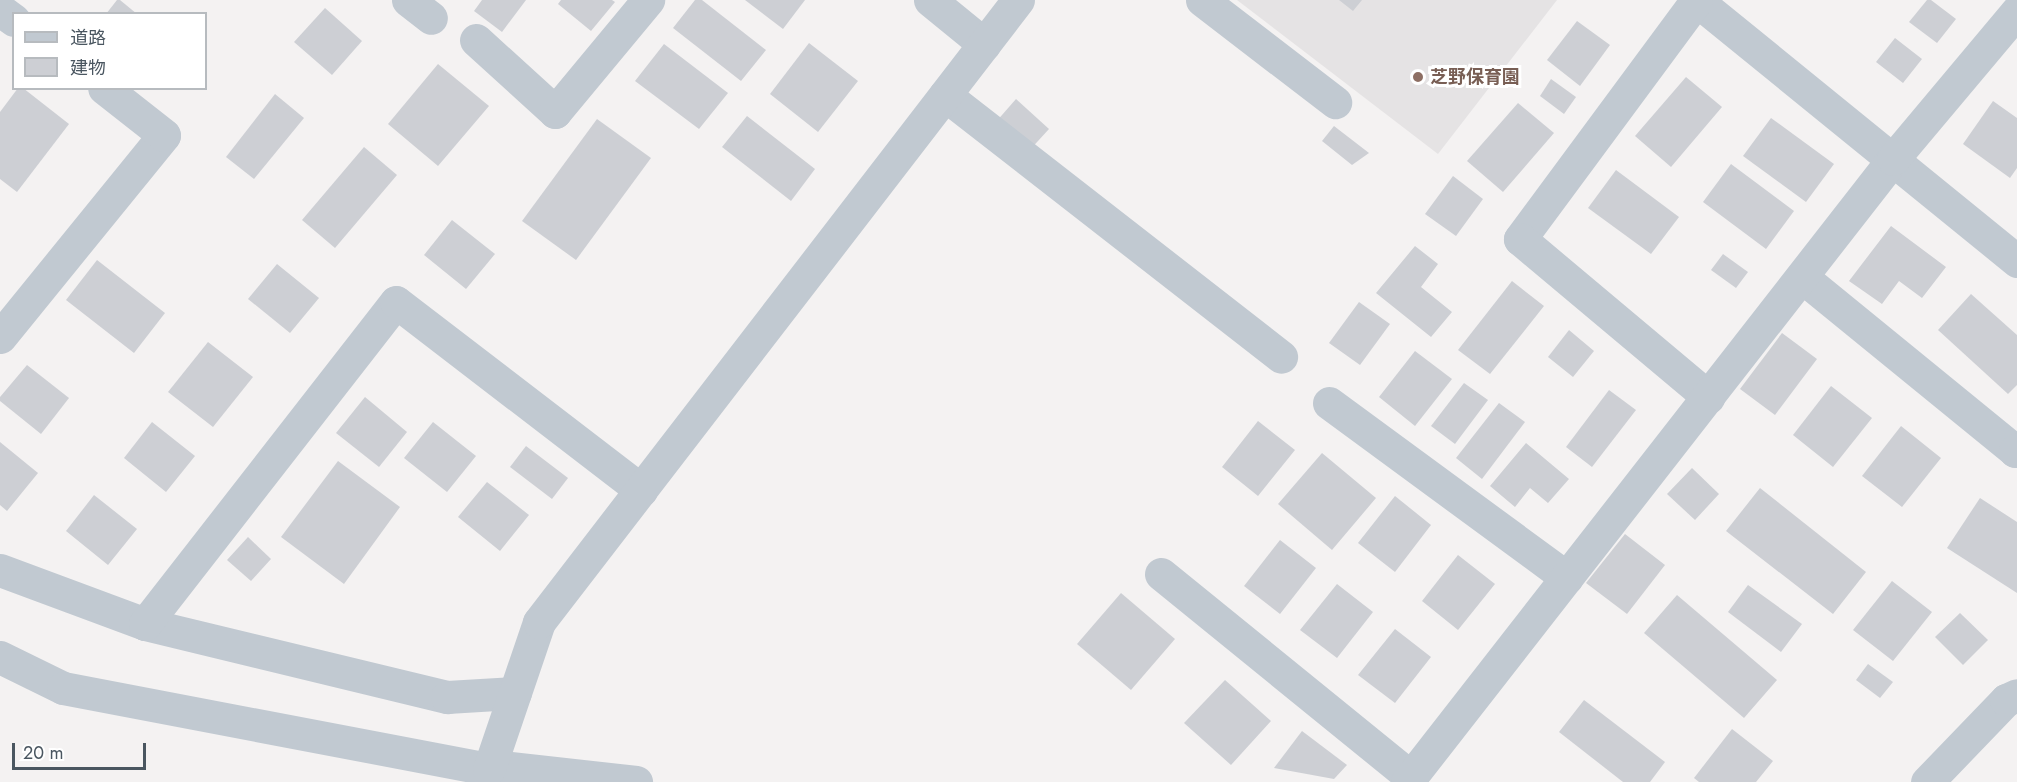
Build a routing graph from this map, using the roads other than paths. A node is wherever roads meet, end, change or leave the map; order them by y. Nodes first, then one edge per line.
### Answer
1 (648, 0) edge
2 (930, 0) edge
3 (1018, 0) edge
4 (1202, 0) edge
5 (1696, 0) edge
6 (2017, 11) edge
7 (476, 40) dead end
8 (984, 44) junction
9 (107, 90) edge
10 (945, 95) junction
11 (1335, 102) dead end
12 (1893, 159) junction
13 (2017, 261) edge
14 (1802, 277) junction
15 (0, 337) edge
16 (1281, 357) dead end
17 (1708, 397) junction
18 (1329, 403) dead end
19 (2017, 449) edge
20 (641, 490) junction
21 (0, 570) edge
22 (1161, 574) dead end
23 (1567, 578) junction
24 (145, 624) junction
25 (0, 657) edge
26 (515, 693) junction
27 (2017, 695) edge
28 (491, 772) edge
29 (1409, 779) edge
30 (636, 782) edge
31 (1927, 782) edge

1 - 7 street
2 - 8 street
3 - 8 street
4 - 11 street
5 - 12 street
5 - 17 street
6 - 12 street
8 - 10 street
9 - 15 street
10 - 16 street
10 - 20 street
12 - 13 street
12 - 14 street
14 - 17 street
14 - 19 street
17 - 23 street
18 - 23 street
20 - 24 street
20 - 26 street
21 - 24 street
22 - 29 street
23 - 29 street
24 - 26 street
25 - 28 street
26 - 28 street
27 - 31 street
28 - 30 street

